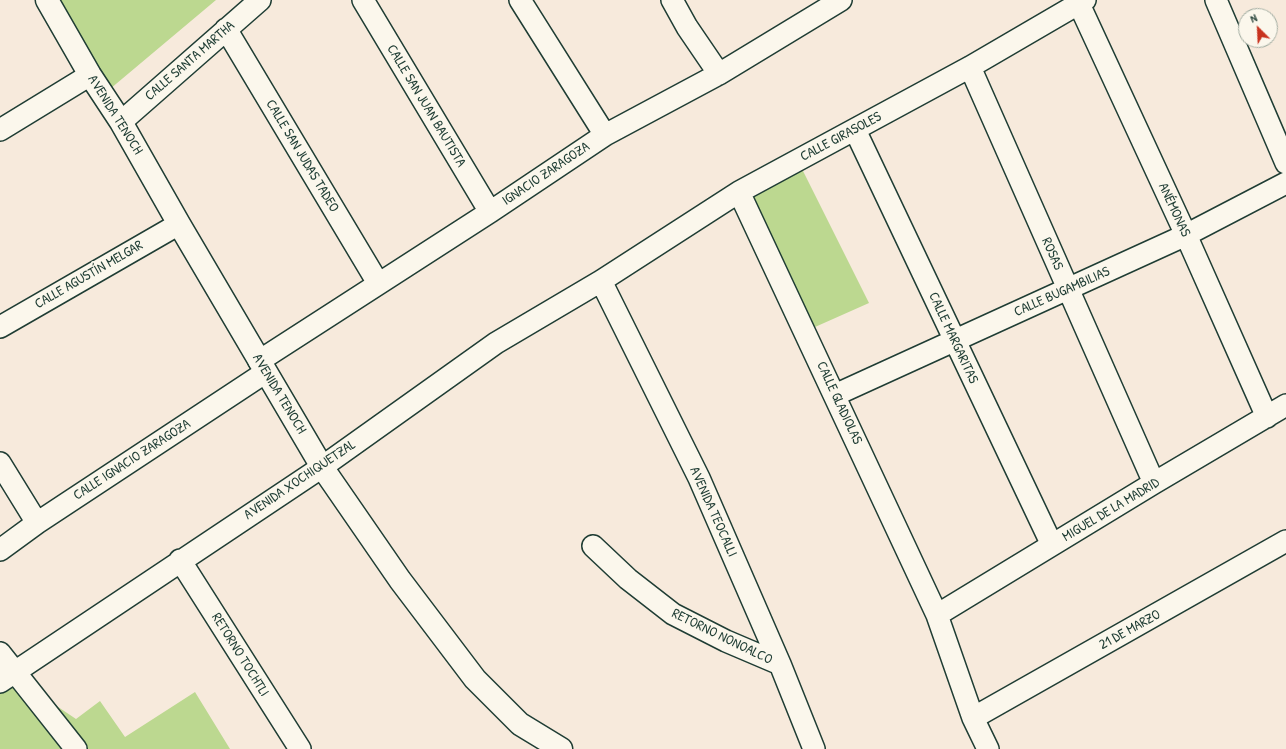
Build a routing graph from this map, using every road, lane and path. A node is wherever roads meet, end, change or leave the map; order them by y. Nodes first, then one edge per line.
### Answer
1 (47, 0) edge
2 (260, 0) edge
3 (363, 0) edge
4 (520, 0) edge
5 (672, 0) edge
6 (1216, 0) edge
7 (836, 1) edge
8 (1082, 2) edge
9 (226, 29) junction
10 (970, 67) junction
11 (719, 74) junction
12 (90, 76) junction
13 (121, 122) junction
14 (0, 130) edge
15 (855, 130) junction
16 (605, 135) junction
17 (1286, 163) edge
18 (1286, 183) edge
19 (739, 192) junction
20 (490, 212) junction
21 (179, 224) junction
22 (1186, 235) junction
23 (600, 281) junction
24 (378, 283) junction
25 (1068, 289) junction
26 (0, 327) edge
27 (954, 341) junction
28 (262, 367) junction
29 (835, 395) junction
30 (1286, 405) edge
31 (1267, 417) junction
32 (0, 463) edge
33 (322, 467) junction
34 (1154, 484) junction
35 (37, 523) junction
36 (1286, 541) edge
37 (1052, 545) junction
38 (593, 546) dead end
39 (0, 550) edge
40 (180, 560) junction
41 (937, 615) junction
42 (0, 653) edge
43 (780, 664) junction
44 (7, 676) edge
45 (973, 718) junction
46 (76, 749) edge
47 (300, 749) edge
48 (561, 749) edge
49 (814, 749) edge
50 (988, 749) edge

1 - 12 street, AVENIDA TENOCH
2 - 9 street, CALLE SANTA MARTHA
3 - 20 street, CALLE SAN JUAN BAUTISTA
4 - 16 street
5 - 11 street
6 - 17 street
7 - 11 street, IGNACIO ZARAGOZA
8 - 10 street, CALLE GIRASOLES
8 - 22 street, ANÉMONAS
9 - 13 street, CALLE SANTA MARTHA
9 - 24 street, CALLE SAN JUDAS TADEO
10 - 15 street, CALLE GIRASOLES
10 - 25 street, ROSAS
11 - 16 street, IGNACIO ZARAGOZA
12 - 13 street, AVENIDA TENOCH
12 - 14 street
13 - 21 street, AVENIDA TENOCH
15 - 19 street, CALLE GIRASOLES
15 - 27 street, CALLE MARGARITAS
16 - 20 street, IGNACIO ZARAGOZA
18 - 22 street, CALLE BUGAMBILIAS
19 - 23 street, CALLE GIRASOLES
19 - 29 street, CALLE GLADIOLAS
20 - 24 street, IGNACIO ZARAGOZA
21 - 26 street, CALLE AGUSTÍN MELGAR
21 - 28 street, AVENIDA TENOCH
22 - 25 street, CALLE BUGAMBILIAS
22 - 31 street, ANÉMONAS
23 - 33 street, AVENIDA XOCHIQUETZAL
23 - 43 street, AVENIDA TEOCALLI
24 - 28 street, IGNACIO ZARAGOZA
25 - 27 street, CALLE BUGAMBILIAS
25 - 34 street, ROSAS
27 - 29 street, CALLE BUGAMBILIAS
27 - 37 street, CALLE MARGARITAS
28 - 33 street, AVENIDA TENOCH
28 - 35 street, CALLE IGNACIO ZARAGOZA
29 - 41 street, CALLE GLADIOLAS
30 - 31 street, MIGUEL DE LA MADRID
31 - 34 street, MIGUEL DE LA MADRID
32 - 35 street
33 - 40 street, AVENIDA XOCHIQUETZAL
33 - 48 street, AVENIDA TENOCH
34 - 37 street, MIGUEL DE LA MADRID
35 - 39 street, CALLE IGNACIO ZARAGOZA
36 - 45 street, 21 DE MARZO
37 - 41 street, MIGUEL DE LA MADRID
38 - 43 street, RETORNO NONOALCO
40 - 44 street, AVENIDA XOCHIQUETZAL
40 - 47 street, RETORNO TOCHTLI
41 - 45 street, CALLE GLADIOLAS
42 - 44 street
43 - 49 street, AVENIDA TEOCALLI
44 - 46 street
45 - 50 street, CALLE GLADIOLAS

